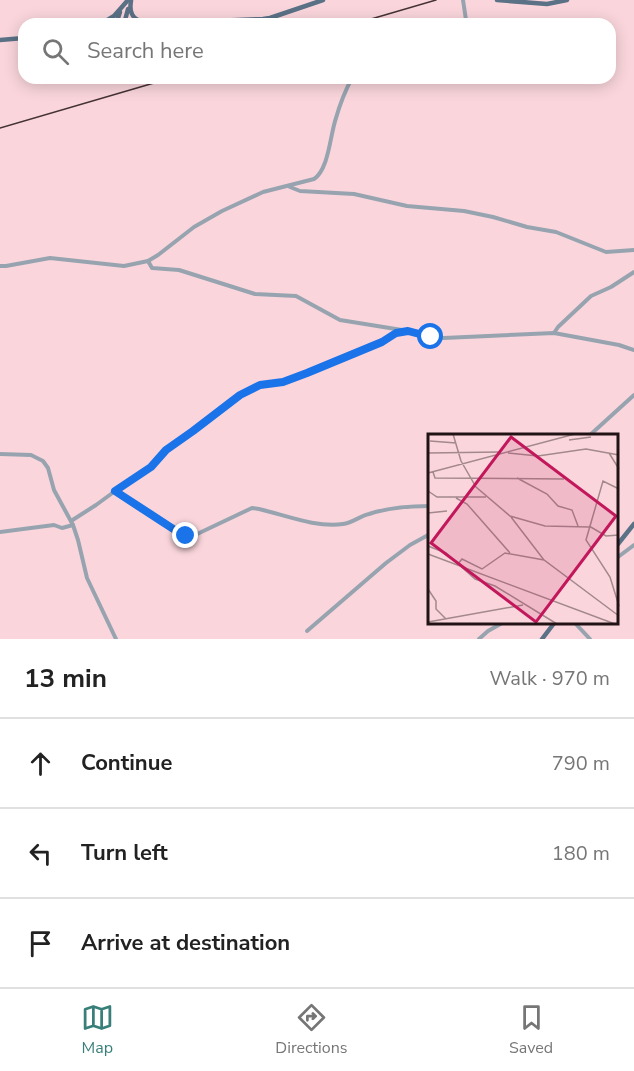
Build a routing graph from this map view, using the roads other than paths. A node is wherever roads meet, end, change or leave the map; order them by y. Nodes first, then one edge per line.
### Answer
1 (130, 0) edge
2 (323, 0) edge
3 (464, 0) edge
4 (497, 0) edge
5 (567, 0) edge
6 (121, 9) junction
7 (111, 18) edge
8 (118, 18) edge
9 (123, 18) edge
10 (134, 18) edge
11 (270, 18) edge
12 (466, 18) edge
13 (18, 38) edge
14 (0, 40) edge
15 (350, 84) edge
16 (289, 186) junction
17 (634, 250) edge
18 (148, 261) junction
19 (0, 266) edge
20 (634, 272) edge
21 (408, 331) junction
22 (554, 333) junction
23 (634, 350) edge
24 (634, 395) edge
25 (591, 434) edge
26 (0, 454) edge
27 (115, 491) junction
28 (428, 506) edge
29 (72, 523) junction
30 (634, 524) edge
31 (0, 532) edge
32 (428, 535) edge
33 (619, 543) edge
34 (634, 545) edge
35 (619, 556) edge
36 (500, 624) edge
37 (553, 624) edge
38 (576, 624) edge
39 (307, 631) dead end
40 (116, 639) edge
41 (478, 639) edge
42 (542, 639) edge
43 (590, 639) edge

1 - 6 main road
1 - 9 main road
1 - 10 main road
2 - 11 main road
3 - 12 street
4 - 5 main road
6 - 7 main road
6 - 8 main road
13 - 14 main road
15 - 16 street
16 - 17 street
16 - 18 street
18 - 19 street
18 - 21 street
20 - 22 street
21 - 22 street
21 - 27 street
22 - 23 street
24 - 25 street
26 - 29 street
27 - 28 street
27 - 29 street
29 - 31 street
29 - 40 street
30 - 33 main road
32 - 39 street
34 - 35 street
36 - 41 street
37 - 42 main road
38 - 43 street

